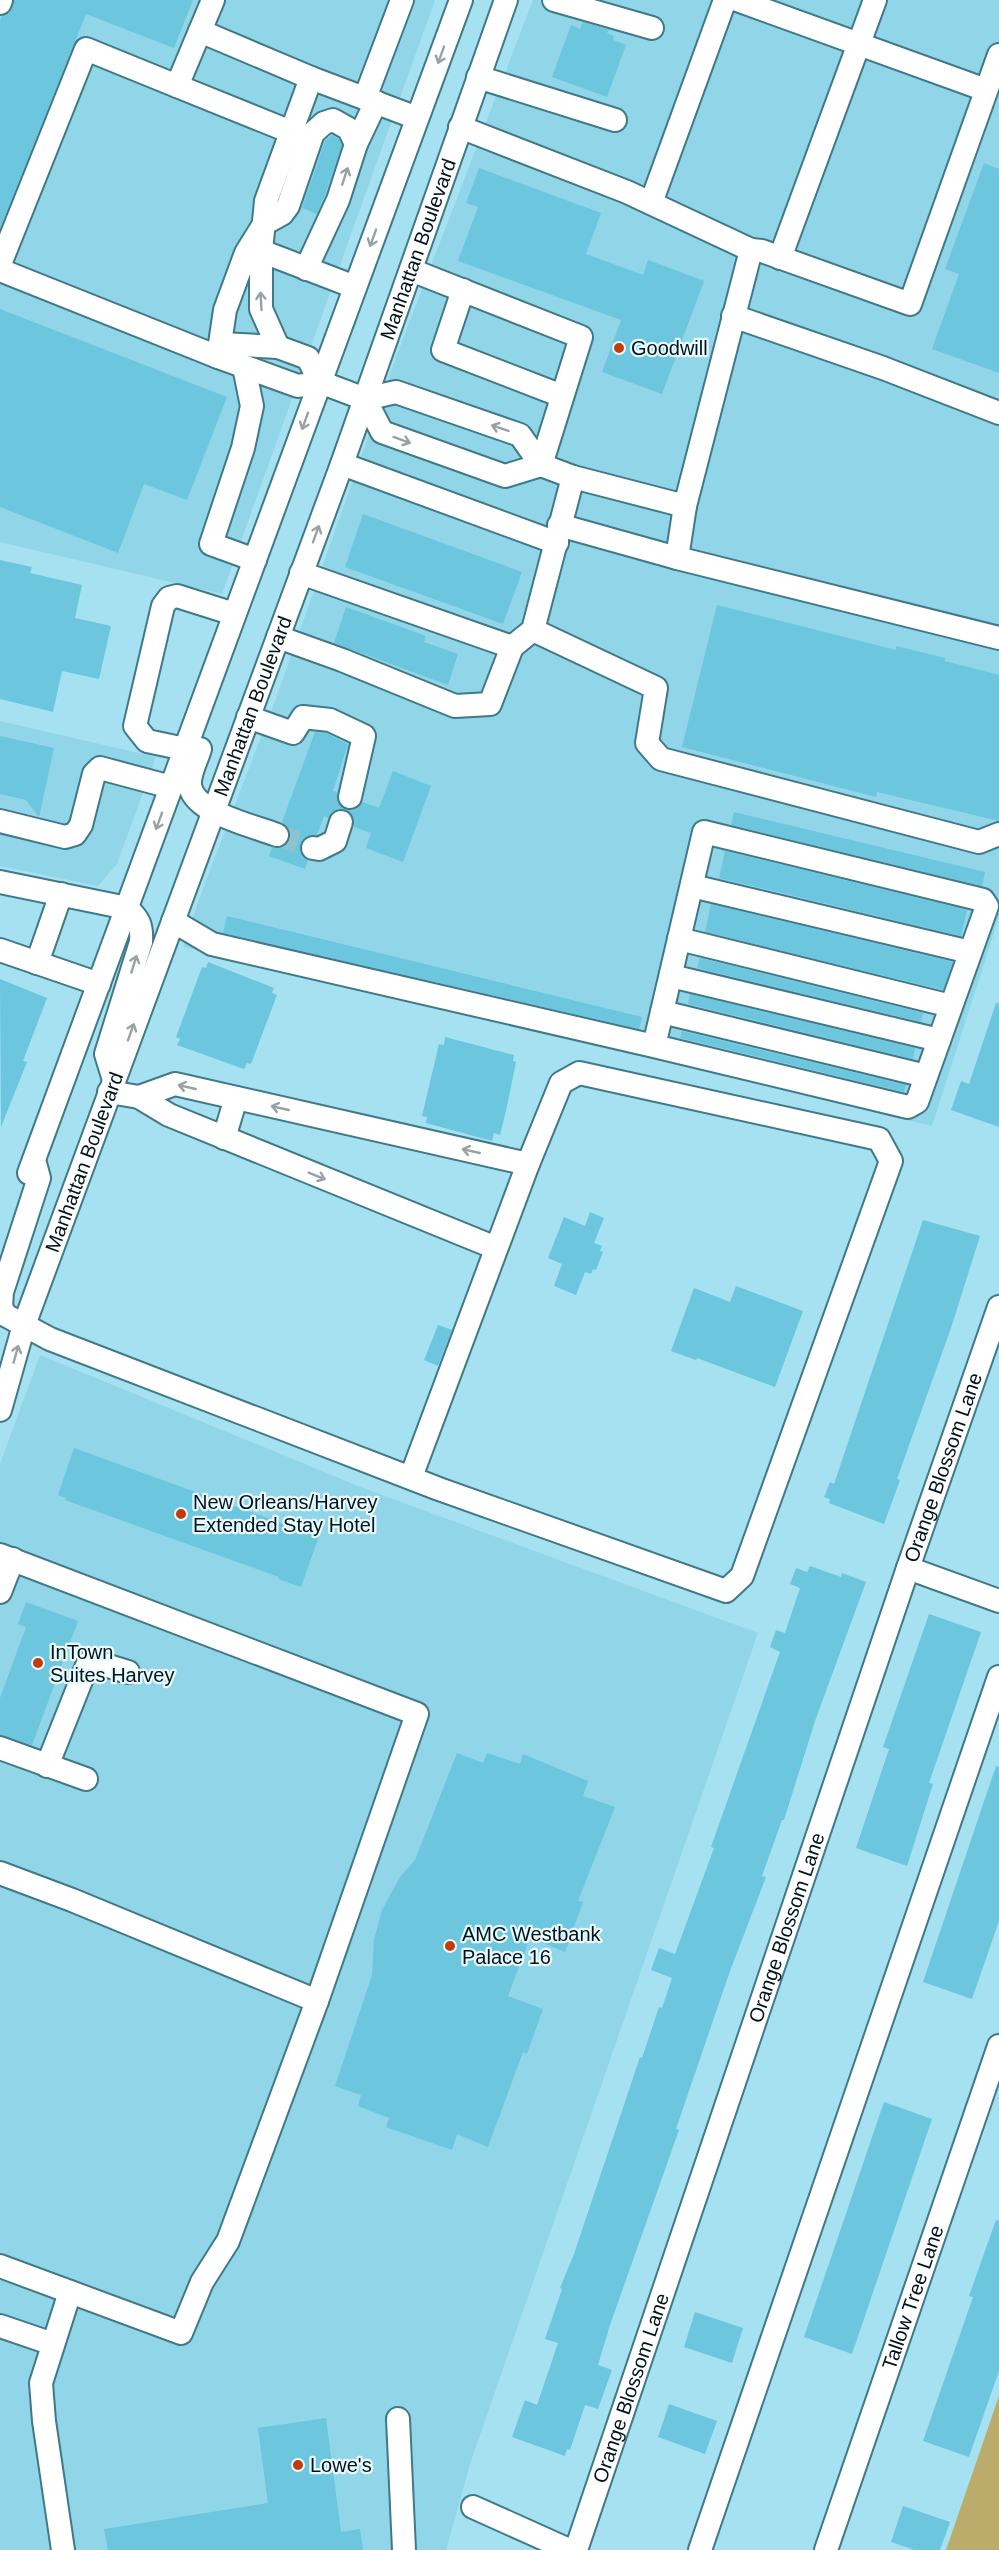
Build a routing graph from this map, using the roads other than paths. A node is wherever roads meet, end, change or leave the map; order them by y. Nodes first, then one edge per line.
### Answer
1 (213, 0) edge
2 (402, 0) edge
3 (461, 0) edge
4 (554, 0) edge
5 (725, 0) edge
6 (736, 0) edge
7 (875, 0) edge
8 (499, 7) edge
9 (652, 28) dead end
10 (200, 32) junction
11 (858, 45) junction
12 (999, 54) edge
13 (478, 77) junction
14 (311, 78) junction
15 (177, 86) junction
16 (986, 90) junction
17 (370, 100) junction
18 (417, 118) junction
19 (615, 120) dead end
20 (460, 128) junction
21 (297, 137) junction
22 (356, 144) junction
23 (651, 203) junction
24 (264, 224) junction
25 (751, 250) junction
26 (261, 251) junction
27 (780, 258) junction
28 (0, 264) edge
29 (306, 269) junction
30 (0, 270) edge
31 (411, 270) junction
32 (355, 287) junction
33 (463, 290) junction
34 (733, 316) junction
35 (278, 347) junction
36 (220, 351) junction
37 (244, 367) junction
38 (320, 382) junction
39 (562, 396) junction
40 (365, 399) junction
41 (999, 413) edge
42 (342, 464) junction
43 (541, 465) junction
44 (573, 477) junction
45 (685, 506) junction
46 (558, 534) junction
47 (677, 558) junction
48 (255, 560) junction
49 (301, 573) junction
50 (234, 614) junction
51 (533, 630) junction
52 (226, 636) junction
53 (278, 637) junction
54 (999, 638) edge
55 (512, 647) junction
56 (248, 717) junction
57 (185, 749) junction
58 (171, 787) junction
59 (350, 797) dead end
60 (213, 813) junction
61 (0, 821) edge
62 (341, 822) dead end
63 (999, 834) edge
64 (277, 835) tunnel mouth
65 (313, 848) dead end
66 (0, 882) edge
67 (692, 886) junction
68 (61, 894) junction
69 (127, 908) junction
70 (172, 921) junction
71 (679, 939) junction
72 (0, 950) edge
73 (970, 952) junction
74 (37, 963) junction
75 (671, 976) junction
76 (99, 984) junction
77 (951, 1006) junction
78 (662, 1012) junction
79 (939, 1040) junction
80 (654, 1046) junction
81 (926, 1076) junction
82 (111, 1086) junction
83 (139, 1097) junction
84 (236, 1098) junction
85 (224, 1138) junction
86 (33, 1160) junction
87 (528, 1164) junction
88 (496, 1248) junction
89 (0, 1252) edge
90 (999, 1307) edge
91 (24, 1324) junction
92 (0, 1410) edge
93 (411, 1477) junction
94 (6, 1557) edge
95 (908, 1568) junction
96 (0, 1593) edge
97 (999, 1601) edge
98 (128, 1672) dead end
99 (999, 1677) edge
100 (0, 1748) edge
101 (48, 1766) junction
102 (86, 1779) dead end
103 (0, 1873) edge
104 (317, 2001) junction
105 (999, 2046) edge
106 (0, 2266) edge
107 (70, 2292) junction
108 (0, 2326) edge
109 (53, 2344) junction
110 (398, 2419) dead end
111 (473, 2507) dead end
112 (63, 2550) edge
113 (404, 2550) edge
114 (569, 2550) edge
115 (576, 2550) edge
116 (700, 2550) edge
117 (826, 2550) edge

1 - 10 street
2 - 17 street
3 -> 18 street
4 - 9 street
5 - 23 street
6 - 11 street
7 - 11 street
8 - 13 street, Manhattan Boulevard
10 - 14 street
10 - 15 street
11 - 16 street
11 - 27 street
12 - 16 street
13 - 19 street
13 - 20 street, Manhattan Boulevard
14 - 17 street
14 - 21 street
15 - 21 street
15 - 28 street
16 - 27 street
17 - 18 street
17 - 22 street
18 -> 32 street
20 - 23 street
20 - 31 street, Manhattan Boulevard
21 - 22 street
21 - 24 street
21 - 24 street
29 -> 22 street
23 - 25 street
24 - 26 street
24 - 36 street
25 - 27 street
25 - 34 street
26 - 29 street
35 -> 26 street
29 - 32 street
30 - 36 street
31 - 33 street
31 - 40 street, Manhattan Boulevard
32 - 38 street
33 - 39 street
33 - 39 street
34 - 41 street
34 - 45 street
35 - 36 street
35 - 38 street
36 - 37 street
37 - 38 street
37 - 48 street
38 - 40 street
38 -> 48 street
39 - 43 street
40 - 42 street, Manhattan Boulevard
43 -> 40 street
40 -> 43 street
42 - 46 street
49 -> 42 street, Manhattan Boulevard
43 - 44 street
44 - 45 street
44 - 46 street
45 - 47 street
46 - 47 street
46 - 51 street
47 - 54 street
48 - 50 street
49 - 53 street, Manhattan Boulevard
49 - 55 street
50 - 52 street
50 - 57 street
51 - 55 street
51 - 63 street
52 - 57 street
52 - 60 street
53 - 55 street
53 - 56 street, Manhattan Boulevard
56 - 59 street
56 - 60 street, Manhattan Boulevard
57 - 58 street
58 - 61 street
58 -> 69 street
60 - 64 street
60 - 70 street, Manhattan Boulevard
62 - 65 street
66 - 68 street
67 - 71 street
67 - 73 street
67 - 73 street
68 - 69 street
68 - 74 street
69 - 76 street
82 -> 69 street
70 - 80 street
82 -> 70 street, Manhattan Boulevard
71 - 75 street
71 - 77 street
72 - 74 street
73 - 77 street
74 - 76 street
75 - 78 street
75 - 79 street
76 - 86 street
77 - 79 street
78 - 80 street
78 - 81 street
79 - 81 street
80 - 81 street
82 - 83 street
82 - 91 street, Manhattan Boulevard
84 -> 83 street
83 - 85 street
84 - 85 street
87 -> 84 street
85 -> 88 street
86 - 89 street
86 - 91 street
87 - 88 street
87 - 93 street
88 - 93 street
90 - 95 street, Orange Blossom Lane
92 -> 91 street, Manhattan Boulevard
91 - 93 street
94 - 96 street
94 - 104 street
95 - 97 street
95 - 115 street, Orange Blossom Lane
98 - 101 street
99 - 116 street
100 - 101 street
101 - 102 street
103 - 104 street
104 - 107 street
105 - 117 street, Tallow Tree Lane
106 - 107 street
107 - 109 street
108 - 109 street
109 - 112 street
110 - 113 street
111 - 114 street

